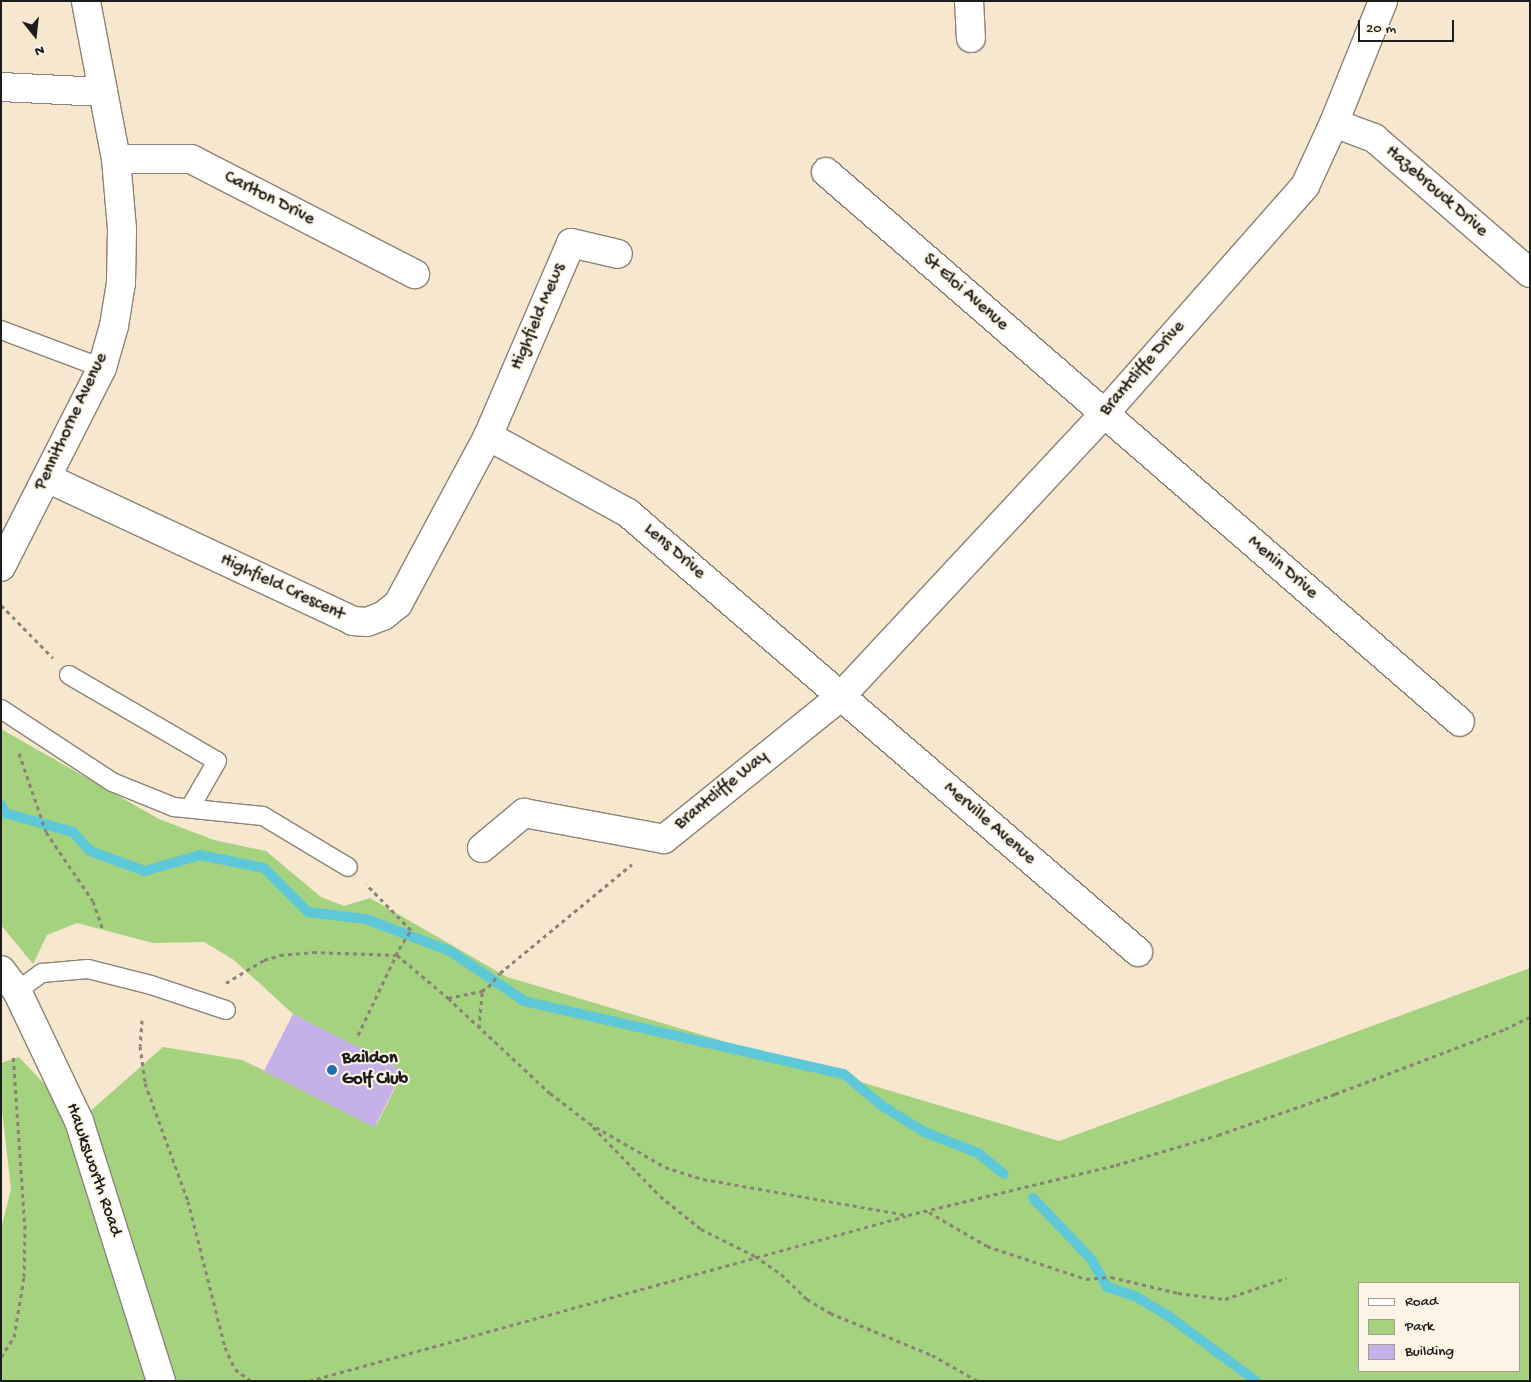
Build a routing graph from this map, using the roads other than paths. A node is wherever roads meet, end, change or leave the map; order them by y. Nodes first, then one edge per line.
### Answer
1 (86, 1) edge
2 (969, 1) edge
3 (1383, 1) edge
4 (971, 38) dead end
5 (1, 87) edge
6 (103, 92) junction
7 (1334, 123) junction
8 (116, 160) junction
9 (826, 172) dead end
10 (618, 254) dead end
11 (415, 274) dead end
12 (1530, 274) edge
13 (1, 330) edge
14 (102, 368) junction
15 (1104, 414) junction
16 (488, 436) junction
17 (47, 478) junction
18 (1, 567) edge
19 (68, 675) road end
20 (840, 696) junction
21 (3, 710) edge
22 (1460, 722) dead end
23 (190, 808) junction
24 (482, 848) dead end
25 (348, 867) road end
26 (1138, 952) dead end
27 (9, 980) edge
28 (226, 1010) dead end
29 (161, 1381) edge

1 - 6 street, Pennithorne Avenue
2 - 4 street
3 - 7 street, Brantcliffe Drive
5 - 6 street
6 - 8 street, Pennithorne Avenue
7 - 12 street, Hazebrouck Drive
7 - 15 street, Brantcliffe Drive
8 - 11 street, Carlton Drive
8 - 14 street, Pennithorne Avenue
9 - 15 street, St Eloi Avenue
10 - 16 street, Highfield Mews
13 - 14 lane
14 - 17 street, Pennithorne Avenue
15 - 20 street, Brantcliffe Drive
15 - 22 street, Menin Drive
16 - 17 street, Highfield Crescent
16 - 20 street, Lens Drive
17 - 18 street, Pennithorne Avenue
19 - 23 lane
20 - 24 street, Brantcliffe Way
20 - 26 street, Merville Avenue
21 - 23 lane
23 - 25 lane
27 - 28 lane
27 - 29 street, Hawksworth Road

